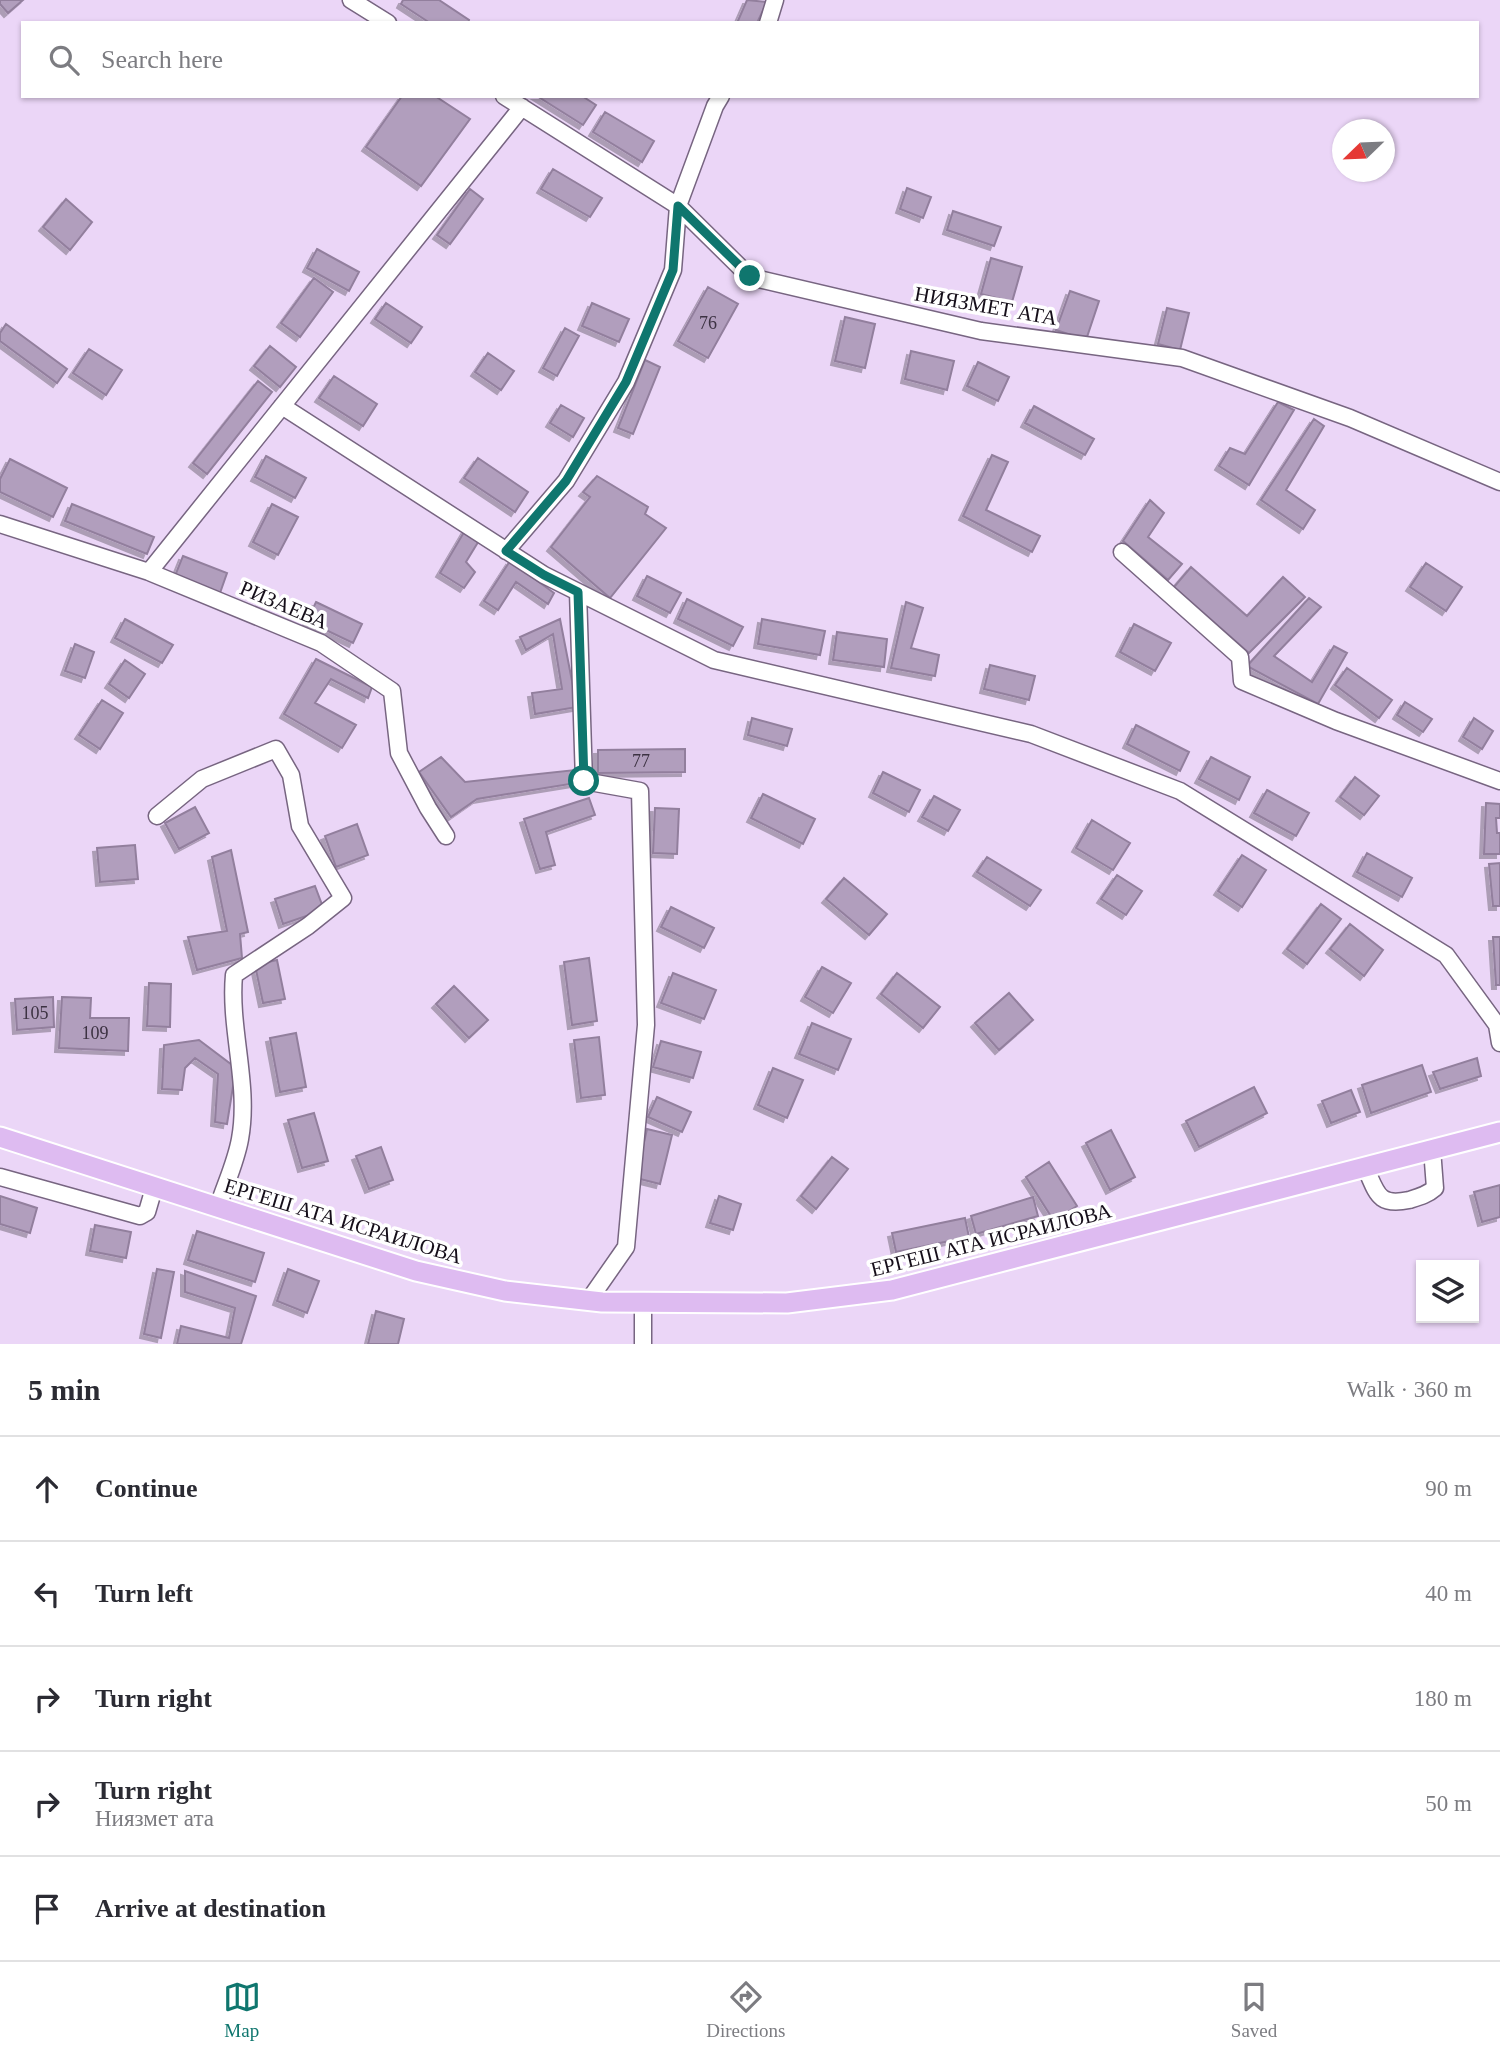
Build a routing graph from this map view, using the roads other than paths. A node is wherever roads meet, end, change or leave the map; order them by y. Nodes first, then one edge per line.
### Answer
1 (351, 0) edge
2 (775, 0) edge
3 (385, 21) edge
4 (769, 21) edge
5 (507, 98) edge
6 (720, 98) edge
7 (522, 107) junction
8 (678, 206) junction
9 (282, 406) junction
10 (1500, 482) edge
11 (0, 524) edge
12 (506, 551) junction
13 (1122, 552) dead end
14 (149, 572) junction
15 (578, 592) junction
16 (1500, 781) edge
17 (157, 816) dead end
18 (446, 836) dead end
19 (1500, 1044) edge
20 (1500, 1132) edge
21 (0, 1137) edge
22 (1432, 1149) junction
23 (1365, 1167) junction
24 (0, 1177) edge
25 (154, 1188) junction
26 (218, 1207) junction
27 (589, 1300) junction
28 (643, 1302) junction
29 (643, 1344) edge

1 - 3 street
2 - 4 street
5 - 7 street, НИЯЗМЕТ АТА
6 - 8 street
7 - 8 street, НИЯЗМЕТ АТА
7 - 9 street
8 - 10 street, НИЯЗМЕТ АТА
8 - 12 street
9 - 12 street
9 - 14 street
11 - 14 street, РИЗАЕВА
12 - 15 street
13 - 16 street
14 - 18 street, РИЗАЕВА
15 - 19 street
15 - 27 street
17 - 26 street
20 - 22 main road, ЕРГЕШ АТА ИСРАИЛОВА
21 - 25 main road, ЕРГЕШ АТА ИСРАИЛОВА
22 - 23 main road, ЕРГЕШ АТА ИСРАИЛОВА
22 - 23 street
23 - 28 main road, ЕРГЕШ АТА ИСРАИЛОВА
24 - 25 street
25 - 26 main road, ЕРГЕШ АТА ИСРАИЛОВА
26 - 27 main road, ЕРГЕШ АТА ИСРАИЛОВА
27 - 28 main road, ЕРГЕШ АТА ИСРАИЛОВА
28 - 29 street

